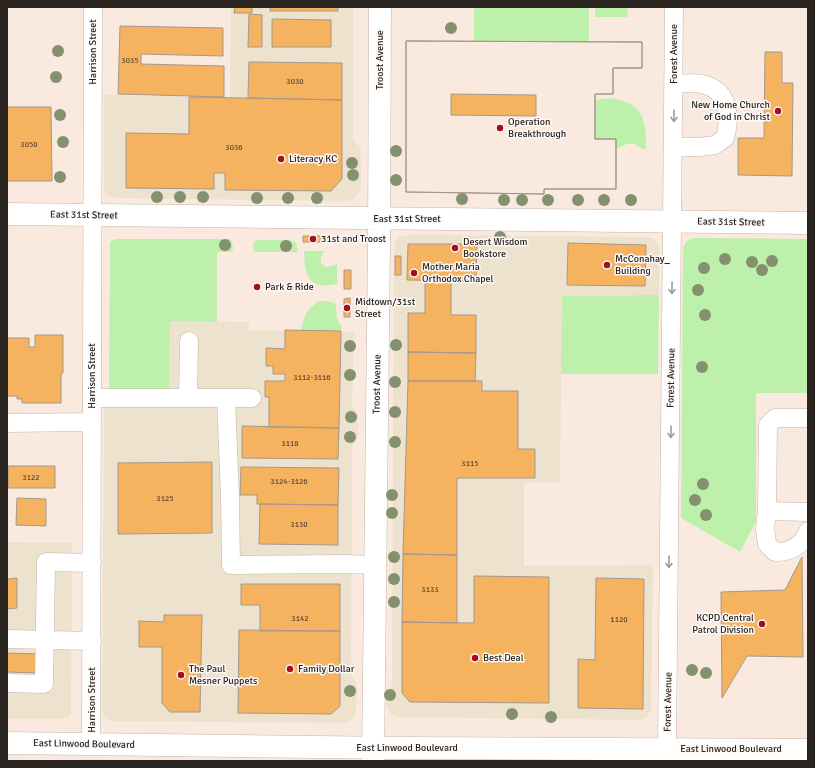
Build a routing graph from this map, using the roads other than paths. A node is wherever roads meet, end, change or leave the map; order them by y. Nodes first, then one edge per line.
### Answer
1 (93, 7) edge
2 (380, 7) edge
3 (674, 7) edge
4 (674, 84) junction
5 (674, 147) junction
6 (7, 214) edge
7 (92, 216) junction
8 (379, 218) junction
9 (673, 221) junction
10 (808, 223) edge
11 (189, 341) dead end
12 (92, 398) junction
13 (188, 398) junction
14 (226, 398) junction
15 (252, 398) dead end
16 (808, 418) edge
17 (92, 422) junction
18 (7, 423) edge
19 (767, 511) junction
20 (808, 512) edge
21 (808, 531) edge
22 (92, 563) junction
23 (376, 565) junction
24 (7, 639) edge
25 (45, 640) junction
26 (92, 641) junction
27 (7, 683) edge
28 (7, 743) edge
29 (91, 744) junction
30 (808, 750) edge
31 (658, 753) edge
32 (373, 754) edge

1 - 7 street, Harrison Street
2 - 8 main road, Troost Avenue
3 - 4 street, Forest Avenue
4 -> 5 street, Forest Avenue
4 - 5 street
5 - 9 street, Forest Avenue
6 - 7 main road, East 31st Street
7 - 8 main road, East 31st Street
7 - 12 street, Harrison Street
8 - 9 main road, East 31st Street
8 - 23 main road, Troost Avenue
9 - 10 main road, East 31st Street
9 -> 31 street, Forest Avenue
11 - 13 street
12 - 13 street
12 - 17 street, Harrison Street
13 - 14 street
14 - 15 street
14 - 23 street
16 - 19 street
17 - 18 street
17 - 22 street, Harrison Street
19 - 20 street
19 - 21 street
22 - 25 street
22 - 26 street, Harrison Street
23 - 32 main road, Troost Avenue
24 - 25 street
25 - 26 street
25 - 27 street
26 - 29 street, Harrison Street
28 - 29 main road, East Linwood Boulevard
29 - 32 main road, East Linwood Boulevard
30 - 31 main road, East Linwood Boulevard
31 - 32 main road, East Linwood Boulevard

